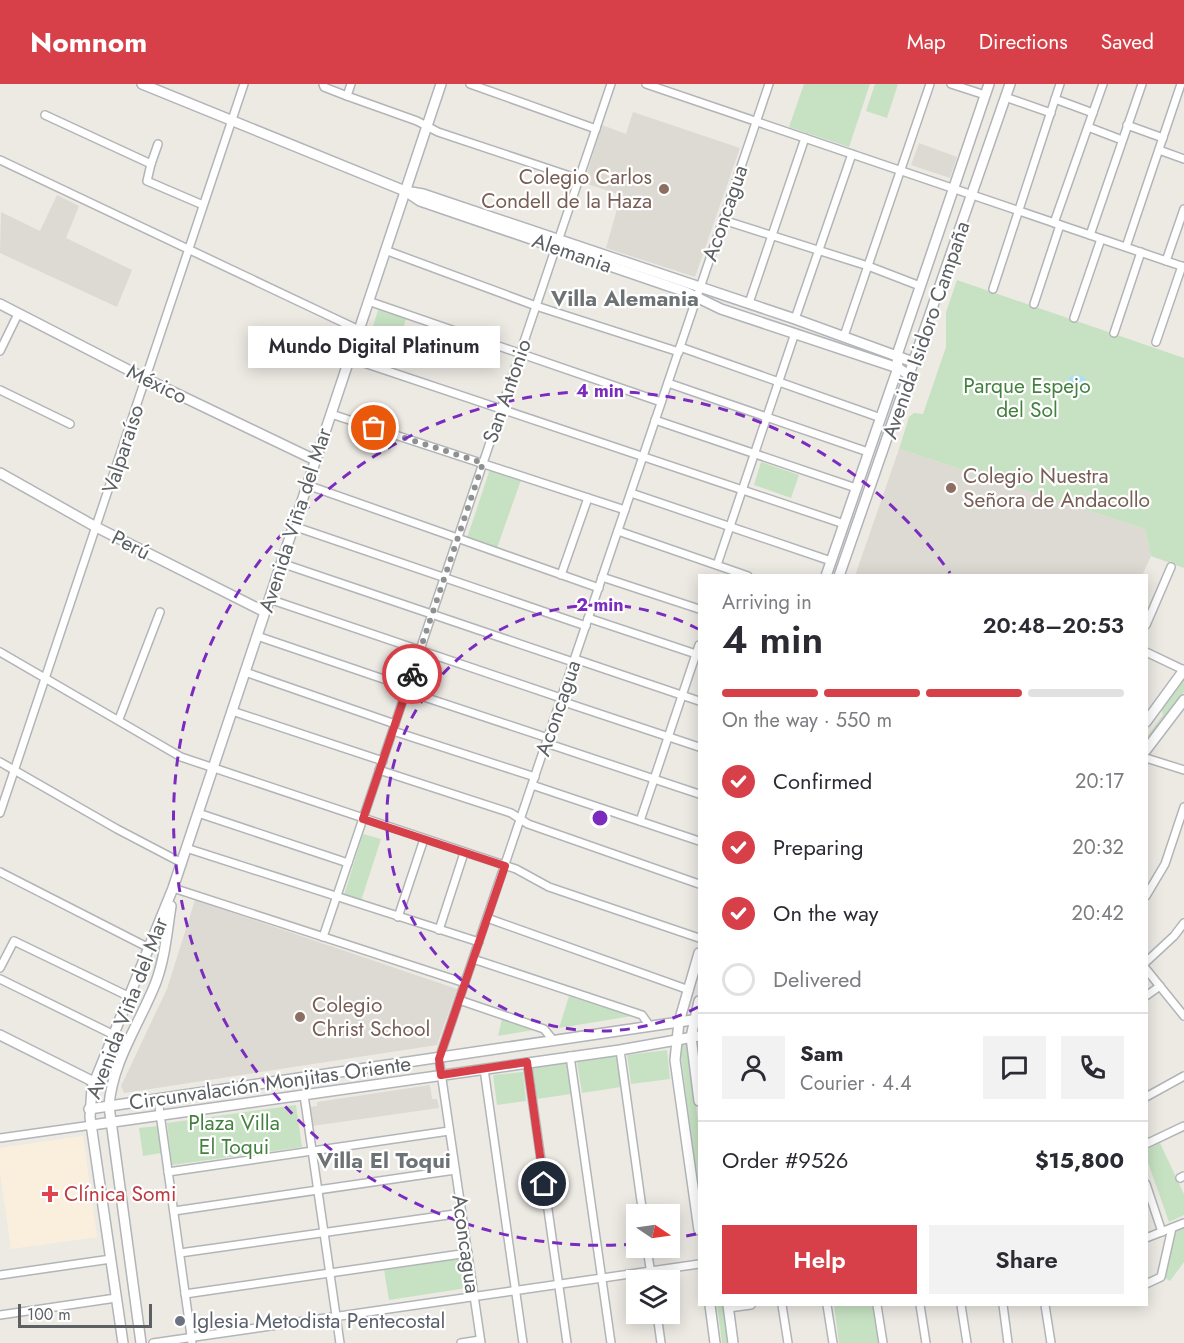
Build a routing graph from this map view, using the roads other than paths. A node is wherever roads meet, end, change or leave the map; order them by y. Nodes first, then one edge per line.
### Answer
1 (142, 84) edge
2 (244, 84) edge
3 (323, 84) edge
4 (351, 84) edge
5 (441, 84) edge
6 (470, 84) edge
7 (611, 84) edge
8 (646, 84) edge
9 (769, 84) edge
10 (930, 84) edge
11 (951, 84) edge
12 (989, 84) edge
13 (1010, 84) edge
14 (1060, 84) edge
15 (1103, 84) edge
16 (1142, 84) edge
17 (1181, 84) edge
18 (158, 87) edge
19 (985, 95) junction
20 (347, 96) junction
21 (1005, 97) junction
22 (1055, 99) junction
23 (1051, 113) junction
24 (1093, 113) junction
25 (45, 115) dead end
26 (232, 120) junction
27 (756, 122) junction
28 (1127, 125) junction
29 (426, 126) junction
30 (1088, 127) junction
31 (596, 129) junction
32 (805, 138) junction
33 (1163, 138) junction
34 (1122, 140) junction
35 (158, 144) dead end
36 (1159, 150) junction
37 (852, 154) junction
38 (1184, 159) edge
39 (0, 160) edge
40 (152, 164) junction
41 (901, 171) junction
42 (579, 179) junction
43 (953, 188) junction
44 (405, 191) junction
45 (973, 195) junction
46 (203, 206) junction
47 (1184, 209) edge
48 (1018, 211) junction
49 (723, 220) junction
50 (1057, 224) junction
51 (772, 235) junction
52 (1090, 235) junction
53 (1101, 239) junction
54 (557, 244) junction
55 (1126, 247) junction
56 (385, 250) junction
57 (818, 250) junction
58 (188, 251) junction
59 (1141, 252) junction
60 (1166, 261) junction
61 (867, 266) junction
62 (1183, 266) edge
63 (920, 286) junction
64 (700, 287) junction
65 (993, 289) dead end
66 (697, 298) junction
67 (368, 301) junction
68 (749, 303) junction
69 (0, 304) edge
70 (1034, 304) dead end
71 (536, 306) junction
72 (18, 314) junction
73 (1074, 318) dead end
74 (795, 319) junction
75 (358, 330) junction
76 (795, 333) junction
77 (1114, 333) dead end
78 (844, 336) junction
79 (1156, 342) dead end
80 (679, 349) junction
81 (0, 351) edge
82 (520, 353) junction
83 (897, 356) junction
84 (349, 358) junction
85 (914, 362) junction
86 (898, 368) junction
87 (909, 375) junction
88 (146, 379) junction
89 (778, 382) junction
90 (668, 383) junction
91 (0, 390) edge
92 (661, 402) junction
93 (501, 409) junction
94 (330, 414) junction
95 (766, 418) junction
96 (881, 418) junction
97 (655, 420) junction
98 (70, 424) dead end
99 (868, 452) junction
100 (754, 453) junction
101 (643, 456) junction
102 (315, 460) junction
103 (483, 463) junction
104 (0, 473) edge
105 (307, 485) junction
106 (856, 488) junction
107 (742, 489) junction
108 (631, 493) junction
109 (588, 498) junction
110 (625, 510) junction
111 (844, 524) junction
112 (293, 526) junction
113 (730, 526) junction
114 (96, 527) junction
115 (618, 531) junction
116 (457, 539) junction
117 (831, 561) junction
118 (281, 562) junction
119 (717, 565) junction
120 (1171, 567) dead end
121 (724, 572) edge
122 (827, 574) edge
123 (840, 574) edge
124 (561, 575) junction
125 (445, 577) junction
126 (602, 577) junction
127 (599, 588) junction
128 (269, 599) junction
129 (698, 609) edge
130 (159, 612) dead end
131 (265, 612) junction
132 (433, 613) junction
133 (1148, 620) edge
134 (587, 622) junction
135 (257, 636) junction
136 (420, 651) junction
137 (0, 652) edge
138 (1148, 653) edge
139 (698, 655) edge
140 (574, 661) junction
141 (1184, 670) edge
142 (245, 672) junction
143 (46, 680) junction
144 (407, 689) junction
145 (682, 695) junction
146 (561, 699) junction
147 (1184, 700) edge
148 (698, 701) edge
149 (232, 711) junction
150 (1148, 719) edge
151 (118, 720) junction
152 (394, 728) junction
153 (668, 737) junction
154 (547, 740) junction
155 (698, 747) edge
156 (1148, 747) edge
157 (1148, 759) edge
158 (383, 761) junction
159 (0, 762) edge
160 (213, 769) junction
161 (380, 770) junction
162 (1184, 770) edge
163 (15, 771) junction
164 (654, 779) junction
165 (533, 781) junction
166 (698, 794) edge
167 (1184, 807) edge
168 (0, 813) edge
169 (198, 813) junction
170 (363, 819) junction
171 (521, 819) junction
172 (640, 821) junction
173 (424, 839) junction
174 (698, 841) edge
175 (186, 848) junction
176 (464, 853) junction
177 (182, 863) junction
178 (348, 863) junction
179 (505, 866) junction
180 (0, 872) edge
181 (698, 884) edge
182 (173, 888) junction
183 (1148, 893) edge
184 (337, 897) junction
185 (399, 916) junction
186 (487, 918) junction
187 (1184, 923) edge
188 (439, 930) junction
189 (323, 937) junction
190 (698, 939) edge
191 (479, 942) junction
192 (151, 949) junction
193 (164, 949) junction
194 (698, 957) edge
195 (473, 959) junction
196 (1148, 960) edge
197 (0, 968) edge
198 (1148, 971) edge
199 (0, 979) edge
200 (465, 983) junction
201 (1160, 986) junction
202 (689, 990) junction
203 (1148, 995) edge
204 (130, 997) junction
205 (459, 1000) junction
206 (1184, 1016) edge
207 (696, 1020) edge
208 (678, 1022) junction
209 (649, 1025) junction
210 (0, 1035) edge
211 (114, 1035) junction
212 (695, 1036) edge
213 (553, 1040) junction
214 (676, 1040) junction
215 (620, 1050) junction
216 (570, 1056) junction
217 (439, 1059) junction
218 (527, 1062) junction
219 (484, 1069) junction
220 (441, 1075) junction
221 (1184, 1076) edge
222 (94, 1082) junction
223 (698, 1085) edge
224 (304, 1095) junction
225 (1148, 1096) edge
226 (158, 1099) junction
227 (109, 1106) junction
228 (89, 1109) junction
229 (160, 1116) junction
230 (110, 1123) junction
231 (92, 1125) junction
232 (1184, 1126) edge
233 (449, 1131) junction
234 (0, 1138) edge
235 (1148, 1143) edge
236 (312, 1151) junction
237 (455, 1170) junction
238 (168, 1172) junction
239 (318, 1190) junction
240 (1148, 1192) edge
241 (641, 1204) edge
242 (174, 1211) junction
243 (462, 1213) junction
244 (698, 1223) edge
245 (1184, 1223) edge
246 (1172, 1228) junction
247 (1162, 1232) junction
248 (324, 1233) junction
249 (1148, 1237) edge
250 (468, 1253) junction
251 (180, 1254) junction
252 (648, 1258) edge
253 (111, 1259) junction
254 (698, 1264) edge
255 (650, 1270) joint
256 (330, 1273) junction
257 (626, 1274) edge
258 (0, 1275) edge
259 (602, 1277) junction
260 (1148, 1283) edge
261 (558, 1284) junction
262 (515, 1290) junction
263 (185, 1294) junction
264 (474, 1296) junction
265 (116, 1298) junction
266 (710, 1306) edge
267 (782, 1306) edge
268 (827, 1306) edge
269 (877, 1306) edge
270 (920, 1306) edge
271 (961, 1306) edge
272 (1003, 1306) edge
273 (1045, 1306) edge
274 (728, 1307) edge
275 (0, 1315) edge
276 (336, 1317) junction
277 (658, 1324) edge
278 (192, 1340) edge
279 (481, 1342) edge
280 (123, 1343) edge
281 (141, 1343) edge
282 (153, 1343) edge
283 (339, 1343) edge
284 (461, 1343) edge
285 (523, 1343) edge
286 (567, 1343) edge
287 (611, 1343) edge
288 (661, 1343) edge
289 (715, 1343) edge
290 (733, 1343) edge
291 (788, 1343) edge
292 (833, 1343) edge
293 (883, 1343) edge
294 (926, 1343) edge
295 (967, 1343) edge
296 (1008, 1343) edge
297 (1051, 1343) edge

1 - 18 street, Alemania
2 - 26 street, Valparaíso
3 - 20 street
4 - 20 street
5 - 29 street, Avenida Viña del Mar
6 - 31 street
7 - 31 street, San Antonio
8 - 27 street
9 - 27 street, Aconcagua
10 - 41 street
11 - 19 street
12 - 19 street, Avenida Isidoro Campaña
13 - 21 street, Avenida Isidoro Campaña
14 - 22 street
15 - 24 street
16 - 28 street
17 - 33 street
18 - 26 street, Alemania
19 - 43 street, Avenida Isidoro Campaña
20 - 29 street
21 - 23 street
21 - 45 street, Avenida Isidoro Campaña
22 - 23 street
22 - 24 street
23 - 48 street
24 - 30 street
25 - 40 street
26 - 44 street, Alemania
26 - 46 street, Valparaíso
27 - 32 street
27 - 49 street, Aconcagua
28 - 33 street
28 - 34 street
29 - 42 street
29 - 44 street, Avenida Viña del Mar
30 - 34 street
30 - 50 street
31 - 42 street, San Antonio
32 - 37 street
32 - 51 street
33 - 36 street
34 - 52 street
35 - 40 street
36 - 38 street
36 - 55 street
37 - 41 street
37 - 57 street
39 - 58 street
40 - 46 street
41 - 43 street
41 - 61 street
42 - 54 street, San Antonio
43 - 45 street
43 - 63 street, Avenida Isidoro Campaña
44 - 54 street, Alemania
44 - 56 street, Avenida Viña del Mar
45 - 48 street
45 - 85 street, Avenida Isidoro Campaña
46 - 58 street, Valparaíso
47 - 60 street
48 - 50 street
48 - 65 street
49 - 51 street
49 - 64 street, Aconcagua
50 - 52 street
50 - 70 street
51 - 57 street
51 - 68 street
52 - 53 street
53 - 55 street
53 - 73 street
54 - 64 street, Alemania
54 - 66 street, Alemania
54 - 71 street, San Antonio
55 - 59 street
56 - 67 street, Avenida Viña del Mar
56 - 71 street
57 - 61 street
57 - 74 street
58 - 75 street
58 - 88 street, Valparaíso
59 - 60 street
59 - 77 street
60 - 62 street
61 - 63 street
61 - 78 street
62 - 79 street
63 - 83 street, Avenida Isidoro Campaña
64 - 66 street, Aconcagua
64 - 68 street, Alemania
66 - 76 street, Alemania
66 - 80 street, Aconcagua
67 - 75 street, Avenida Viña del Mar
67 - 82 street
68 - 74 street, Alemania
69 - 72 street, México
71 - 80 street
71 - 82 street, San Antonio
72 - 81 street
72 - 88 street, México
74 - 78 street, Alemania
75 - 84 street, Avenida Viña del Mar
76 - 86 street, Alemania
76 - 89 street
78 - 83 street, Alemania
80 - 89 street
80 - 90 street, Aconcagua
82 - 92 street
82 - 93 street, San Antonio
83 - 85 street, Alemania
83 - 86 street, Avenida Isidoro Campaña
84 - 93 street
84 - 94 street, Avenida Viña del Mar
85 - 87 street, Avenida Isidoro Campaña
86 - 87 street, Alemania
86 - 96 street, Avenida Isidoro Campaña
87 - 123 street, Avenida Isidoro Campaña
88 - 102 street, México
88 - 114 street, Valparaíso
89 - 95 street
89 - 96 street
90 - 92 street, Aconcagua
90 - 95 street
91 - 98 street
92 - 97 street, Aconcagua
93 - 101 street
93 - 103 street, San Antonio
94 - 102 street, Avenida Viña del Mar
94 - 103 street
95 - 99 street
95 - 100 street
96 - 99 street, Avenida Isidoro Campaña
97 - 100 street
97 - 101 street, Aconcagua
99 - 106 street, Avenida Isidoro Campaña
100 - 106 street
100 - 107 street
101 - 107 street
101 - 108 street, Aconcagua
102 - 105 street, Avenida Viña del Mar
103 - 109 street
103 - 116 street, San Antonio
104 - 114 street, Perú
105 - 112 street, Avenida Viña del Mar
105 - 116 street
106 - 111 street, Avenida Isidoro Campaña
107 - 111 street
107 - 113 street
108 - 110 street, Aconcagua
108 - 113 street
109 - 110 street
109 - 124 street
110 - 115 street, Aconcagua
111 - 117 street, Avenida Isidoro Campaña
112 - 118 street, Avenida Viña del Mar
112 - 125 street
113 - 117 street
113 - 119 street
114 - 131 street, Perú
114 - 143 street, Valparaíso
115 - 119 street
115 - 126 street, Aconcagua
116 - 124 street
116 - 125 street, San Antonio
117 - 122 street, Avenida Isidoro Campaña
118 - 128 street, Avenida Viña del Mar
118 - 132 street
119 - 121 street
120 - 133 street
124 - 127 street
125 - 132 street, San Antonio
125 - 134 street
126 - 127 street, Aconcagua
126 - 129 street
127 - 134 street, Aconcagua
128 - 131 street, Avenida Viña del Mar
128 - 136 street
130 - 151 street
131 - 135 street, Avenida Viña del Mar
132 - 136 street, San Antonio
132 - 140 street
134 - 139 street
134 - 140 street, Aconcagua
135 - 142 street, Avenida Viña del Mar
135 - 144 street
136 - 144 street, San Antonio
136 - 146 street
137 - 143 street
138 - 141 street
139 - 145 street
140 - 145 street
140 - 146 street, Aconcagua
141 - 150 street
142 - 149 street, Avenida Viña del Mar
142 - 152 street
143 - 151 street
143 - 163 street, Valparaíso
144 - 152 street, San Antonio
144 - 154 street
145 - 148 street
145 - 153 street
146 - 153 street
146 - 154 street, Aconcagua
147 - 156 street
149 - 158 street
149 - 160 street, Avenida Viña del Mar
151 - 160 street
152 - 158 street, San Antonio
152 - 165 street
153 - 155 street
153 - 164 street
154 - 164 street
154 - 165 street, Aconcagua
157 - 162 street
158 - 161 street, San Antonio
159 - 163 street
160 - 169 street, Avenida Viña del Mar
160 - 170 street
161 - 170 street, San Antonio
161 - 171 street
163 - 168 street, Valparaíso
163 - 177 street
164 - 166 street
164 - 172 street
165 - 171 street, Aconcagua
165 - 172 street
167 - 183 street
169 - 175 street, Avenida Viña del Mar
169 - 178 street
170 - 173 street
170 - 178 street, San Antonio
171 - 179 street, Aconcagua
171 - 181 street
172 - 174 street
173 - 176 street
173 - 185 street
175 - 177 street, Avenida Viña del Mar
175 - 184 street
176 - 179 street
176 - 188 street
177 - 182 street, Avenida Viña del Mar
178 - 184 street, San Antonio
179 - 186 street, Aconcagua
179 - 190 street
180 - 192 street
182 - 189 street
182 - 192 street, Avenida Viña del Mar
182 - 193 street, Avenida Viña del Mar
184 - 185 street
184 - 189 street, San Antonio
185 - 188 street
186 - 191 street, Aconcagua
186 - 202 street
187 - 196 street
188 - 191 street
189 - 200 street
191 - 195 street, Aconcagua
192 - 193 street
192 - 204 street, Avenida Viña del Mar
193 - 227 street, Avenida Viña del Mar
194 - 202 street
195 - 200 street, Aconcagua
195 - 209 street
197 - 204 street
198 - 201 street
199 - 211 street
200 - 205 street, Aconcagua
201 - 203 street
201 - 206 street
202 - 208 street
204 - 211 street, Avenida Viña del Mar
205 - 213 street
205 - 217 street, Aconcagua
207 - 208 street, Circunvalación Monjitas Oriente
207 - 212 street
208 - 209 street, Circunvalación Monjitas Oriente
208 - 214 street
209 - 213 street, Circunvalación Monjitas Oriente
210 - 222 street
211 - 222 street, Avenida Viña del Mar
212 - 214 street, Circunvalación Monjitas Oriente
212 - 223 street
213 - 217 street, Circunvalación Monjitas Oriente
214 - 215 street, Circunvalación Monjitas Oriente
214 - 244 street
215 - 216 street, Circunvalación Monjitas Oriente
215 - 241 street
216 - 218 street, Circunvalación Monjitas Oriente
216 - 259 street
217 - 220 street, Aconcagua
217 - 226 street, Circunvalación Monjitas Oriente
218 - 219 street, Circunvalación Monjitas Oriente
218 - 261 street
219 - 220 street, Circunvalación Monjitas Oriente
219 - 262 street
220 - 224 street, Circunvalación Monjitas Oriente
220 - 233 street, Aconcagua
221 - 225 street
222 - 228 street, Avenida Viña del Mar
224 - 229 street, Circunvalación Monjitas Oriente
224 - 236 street
226 - 227 street, Circunvalación Monjitas Oriente
226 - 229 street
227 - 228 street, Circunvalación Monjitas Oriente
227 - 230 street, Avenida Viña del Mar
228 - 231 street, Avenida Viña del Mar
229 - 230 street, Circunvalación Monjitas Oriente
229 - 238 street
230 - 231 street, Circunvalación Monjitas Oriente
230 - 281 street, Avenida Viña del Mar
231 - 234 street, Circunvalación Monjitas Oriente
231 - 253 street, Avenida Viña del Mar
232 - 235 street
233 - 236 street
233 - 237 street, Aconcagua
236 - 238 street
236 - 239 street
237 - 239 street
237 - 243 street, Aconcagua
238 - 242 street
239 - 242 street
239 - 248 street
240 - 247 street
242 - 251 street
243 - 248 street
243 - 250 street, Aconcagua
245 - 246 street
246 - 247 street
246 - 260 street
247 - 249 street
248 - 251 street
248 - 256 street
250 - 256 street
250 - 264 street, Aconcagua
251 - 263 street
252 - 255 street
253 - 258 street
253 - 265 street, Avenida Viña del Mar
254 - 255 street
256 - 263 street
256 - 276 street
257 - 259 street
259 - 261 street
259 - 287 street
261 - 262 street
261 - 286 street
262 - 264 street
262 - 285 street
263 - 278 street
264 - 276 street
264 - 279 street, Aconcagua
265 - 275 street
265 - 280 street, Avenida Viña del Mar
266 - 289 street
267 - 291 street
268 - 292 street
269 - 293 street
270 - 294 street
271 - 295 street
272 - 296 street
273 - 297 street
274 - 290 street
276 - 278 street
276 - 283 street
277 - 288 street
278 - 282 street
279 - 284 street

